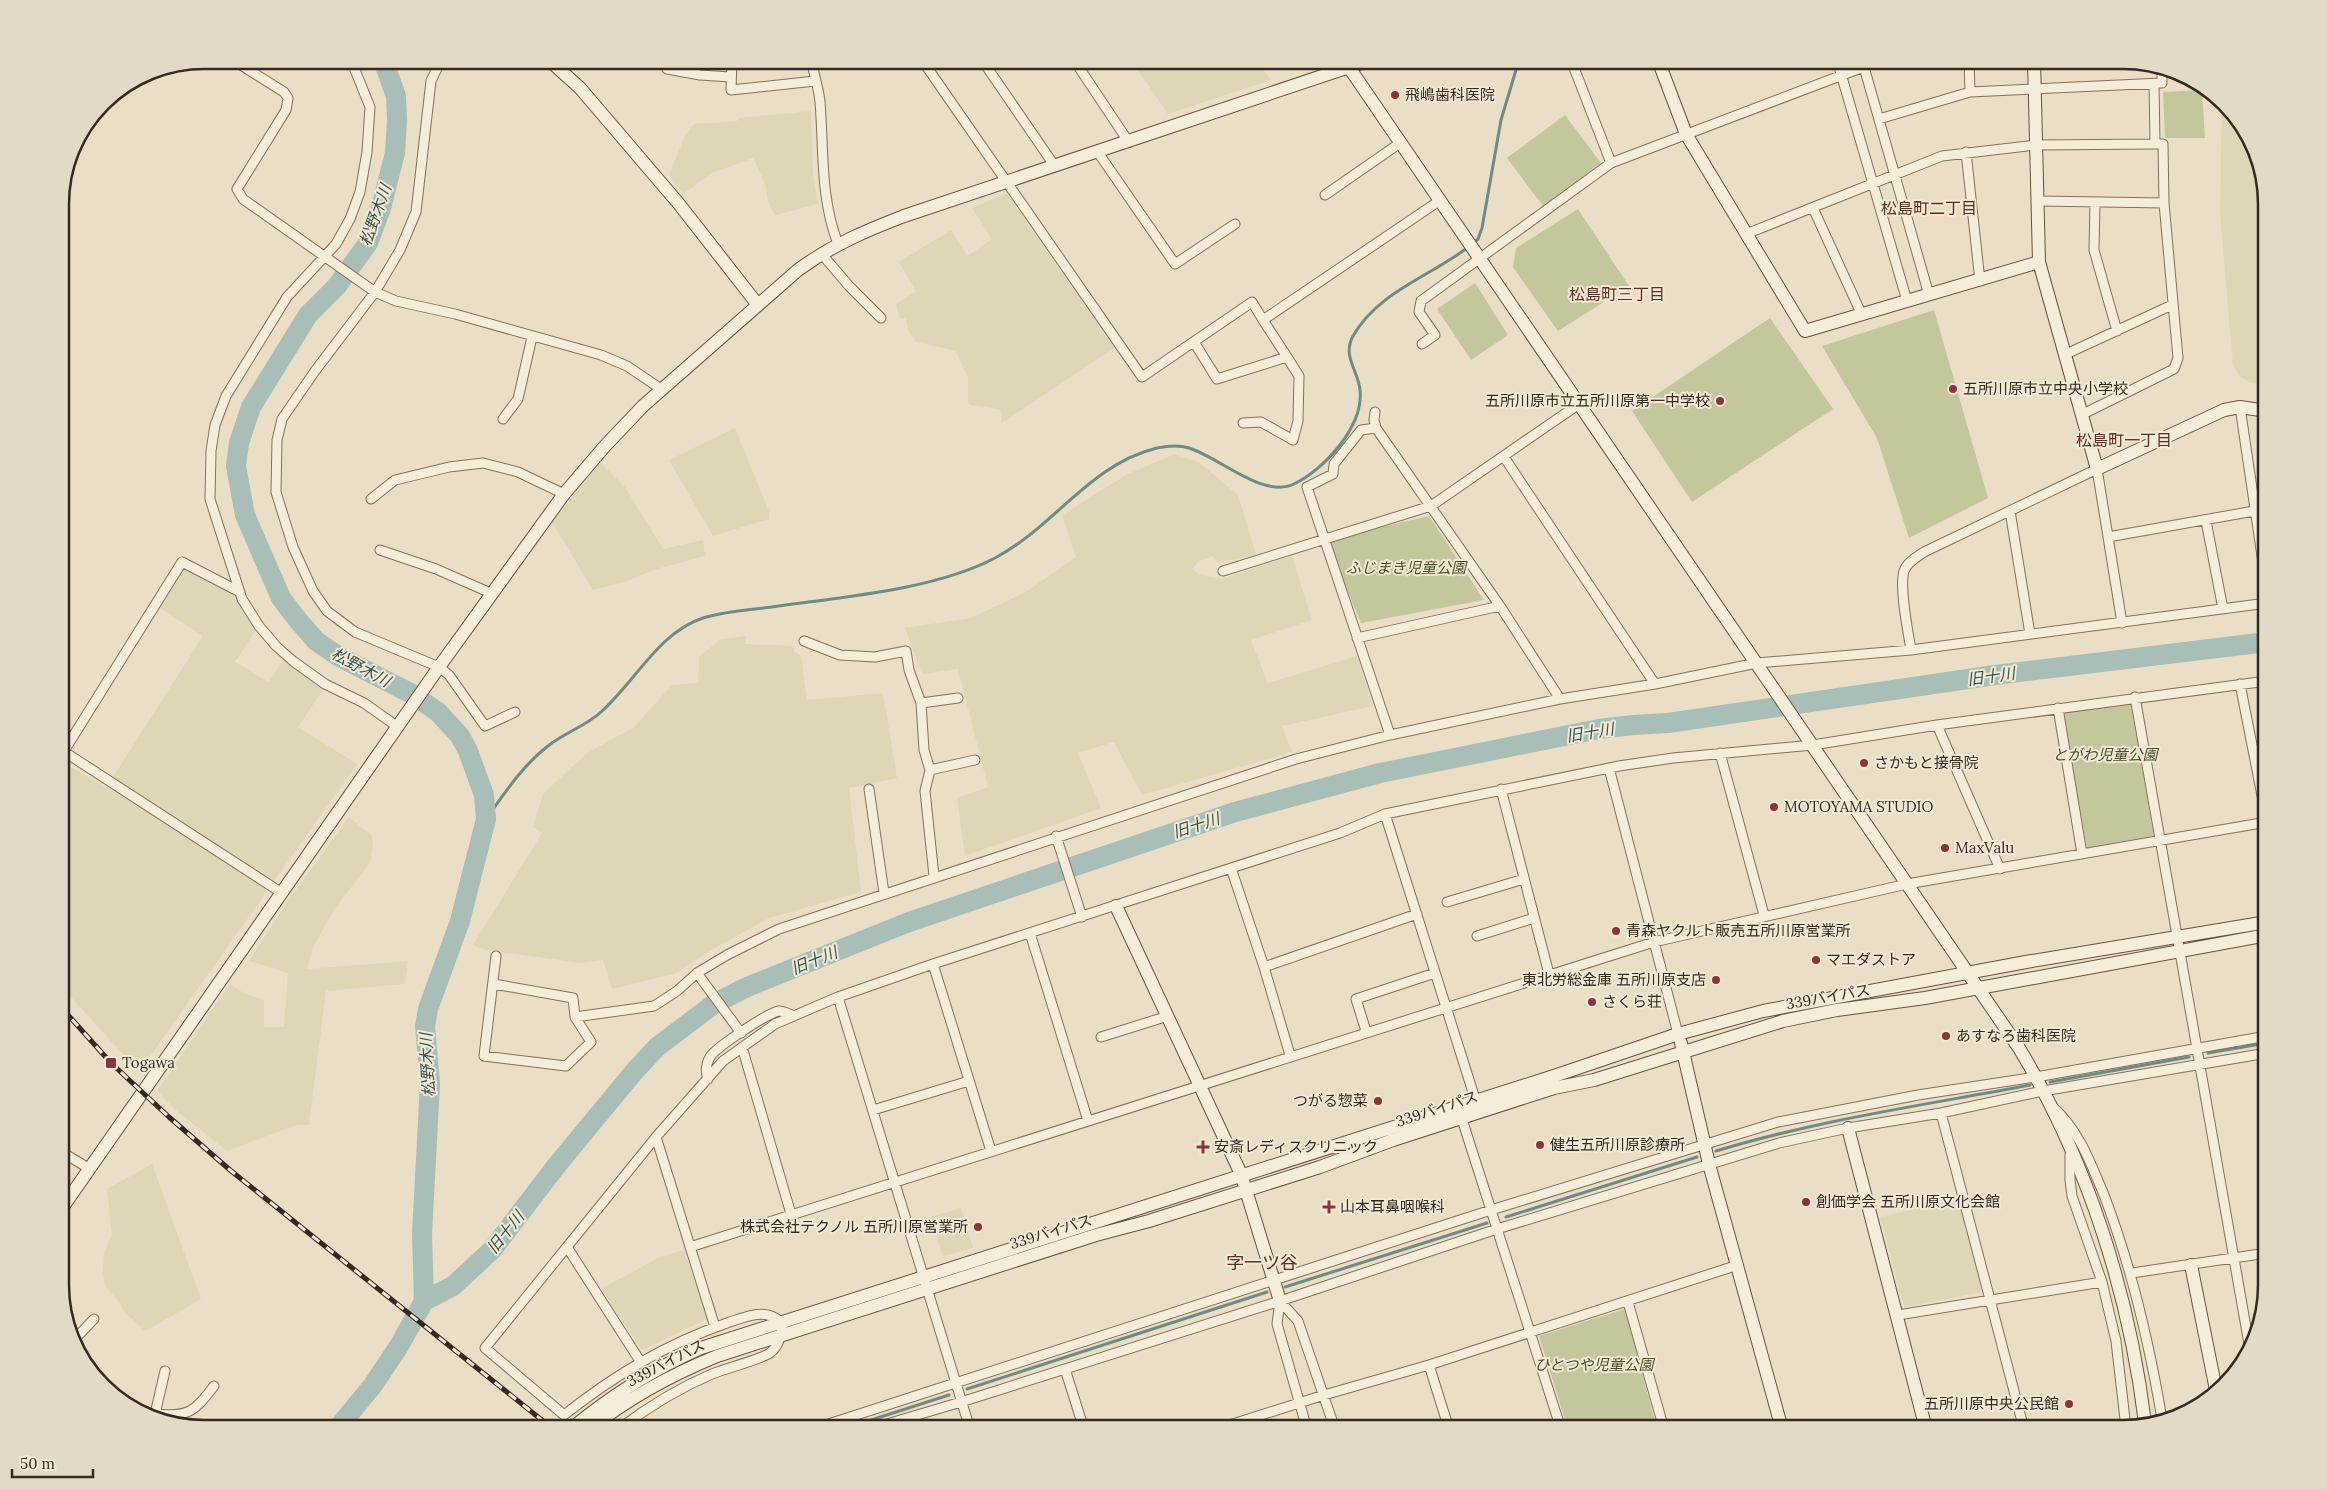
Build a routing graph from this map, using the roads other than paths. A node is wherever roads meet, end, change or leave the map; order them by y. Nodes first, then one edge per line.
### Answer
1 (247, 69) edge
2 (355, 69) edge
3 (438, 69) edge
4 (560, 69) edge
5 (667, 69) dead end
6 (731, 69) edge
7 (813, 69) edge
8 (928, 69) edge
9 (988, 69) edge
10 (1080, 69) edge
11 (1333, 69) edge
12 (1350, 69) edge
13 (1574, 69) edge
14 (1661, 69) edge
15 (1839, 69) edge
16 (1852, 69) edge
17 (1865, 69) edge
18 (1970, 69) edge
19 (2034, 69) edge
20 (2162, 74) edge
21 (1840, 75) junction
22 (730, 77) junction
23 (815, 81) junction
24 (2154, 84) junction
25 (2035, 88) junction
26 (1970, 92) junction
27 (1879, 119) junction
28 (1686, 134) junction
29 (1128, 141) junction
30 (1400, 143) junction
31 (2155, 144) junction
32 (2036, 145) junction
33 (1098, 151) junction
34 (1966, 152) junction
35 (1611, 163) junction
36 (1054, 165) junction
37 (1895, 175) junction
38 (1005, 182) junction
39 (1873, 184) junction
40 (1325, 195) dead end
41 (1439, 201) junction
42 (2038, 201) junction
43 (2095, 202) junction
44 (2164, 203) junction
45 (1814, 208) junction
46 (1235, 224) dead end
47 (1746, 234) junction
48 (838, 244) junction
49 (821, 253) junction
50 (323, 256) junction
51 (1478, 257) junction
52 (2039, 262) junction
53 (1980, 281) junction
54 (375, 292) junction
55 (1929, 295) junction
56 (1907, 301) junction
57 (758, 304) junction
58 (2172, 305) junction
59 (1861, 314) junction
60 (881, 318) dead end
61 (1263, 320) junction
62 (2117, 331) junction
63 (532, 337) junction
64 (1194, 342) junction
65 (1422, 344) dead end
66 (2064, 355) junction
67 (1287, 357) junction
68 (661, 389) junction
69 (1579, 404) junction
70 (2240, 407) junction
71 (2258, 410) edge
72 (1376, 412) dead end
73 (2081, 415) junction
74 (503, 419) dead end
75 (1243, 423) dead end
76 (1376, 428) junction
77 (1504, 457) junction
78 (2096, 469) junction
79 (564, 494) junction
80 (371, 499) dead end
81 (1431, 506) junction
82 (2254, 511) junction
83 (2010, 512) junction
84 (2206, 521) junction
85 (2258, 535) edge
86 (2108, 537) junction
87 (1326, 540) junction
88 (380, 550) dead end
89 (1223, 571) dead end
90 (240, 592) junction
91 (493, 594) junction
92 (2258, 604) edge
93 (1500, 606) junction
94 (2223, 609) junction
95 (2122, 623) junction
96 (2030, 634) junction
97 (1357, 638) junction
98 (804, 641) dead end
99 (1911, 650) junction
100 (1760, 668) junction
101 (438, 670) junction
102 (2258, 681) edge
103 (1655, 684) junction
104 (2240, 684) junction
105 (2135, 697) junction
106 (958, 698) dead end
107 (1560, 699) junction
108 (921, 703) junction
109 (2058, 708) junction
110 (515, 712) dead end
111 (400, 724) junction
112 (1937, 724) junction
113 (1390, 735) junction
114 (69, 739) edge
115 (1813, 745) junction
116 (1720, 753) junction
117 (69, 755) edge
118 (974, 760) dead end
119 (1609, 768) junction
120 (930, 770) junction
121 (2258, 775) edge
122 (869, 789) dead end
123 (1500, 789) junction
124 (1385, 814) junction
125 (2258, 823) edge
126 (1057, 840) junction
127 (2160, 841) junction
128 (2082, 854) junction
129 (1231, 868) junction
130 (2000, 869) junction
131 (934, 876) junction
132 (1524, 879) junction
133 (1907, 884) junction
134 (282, 892) junction
135 (884, 893) junction
136 (1447, 902) dead end
137 (1116, 906) junction
138 (1417, 914) junction
139 (1764, 915) junction
140 (1082, 917) junction
141 (1534, 918) junction
142 (2258, 924) edge
143 (1030, 933) junction
144 (2258, 935) edge
145 (1477, 936) dead end
146 (1654, 942) junction
147 (2178, 944) junction
148 (496, 956) dead end
149 (933, 964) junction
150 (1264, 967) junction
151 (1436, 973) junction
152 (1549, 974) junction
153 (1968, 974) junction
154 (698, 976) junction
155 (494, 984) junction
156 (1978, 987) junction
157 (838, 997) junction
158 (1445, 1007) junction
159 (794, 1016) junction
160 (1168, 1016) junction
161 (575, 1017) junction
162 (740, 1031) junction
163 (1366, 1031) junction
164 (1678, 1034) junction
165 (1101, 1037) dead end
166 (2258, 1038) edge
167 (742, 1047) junction
168 (2198, 1048) junction
169 (1683, 1051) junction
170 (2258, 1054) edge
171 (1290, 1055) junction
172 (2200, 1064) junction
173 (2036, 1076) junction
174 (708, 1079) junction
175 (969, 1081) junction
176 (1198, 1085) junction
177 (2044, 1091) junction
178 (1477, 1106) junction
179 (2051, 1106) junction
180 (873, 1110) junction
181 (1460, 1112) junction
182 (1941, 1113) junction
183 (1088, 1121) junction
184 (1848, 1128) junction
185 (656, 1137) junction
186 (1704, 1144) junction
187 (2071, 1150) junction
188 (991, 1151) junction
189 (69, 1156) edge
190 (1709, 1164) junction
191 (90, 1169) junction
192 (1241, 1174) junction
193 (894, 1180) junction
194 (1248, 1190) junction
195 (69, 1198) edge
196 (1491, 1210) junction
197 (791, 1214) junction
198 (1497, 1229) junction
199 (567, 1247) junction
200 (690, 1247) junction
201 (2258, 1254) edge
202 (2235, 1258) junction
203 (1738, 1265) junction
204 (2191, 1265) junction
205 (2132, 1273) junction
206 (1274, 1281) junction
207 (925, 1282) junction
208 (2102, 1282) junction
209 (1991, 1299) junction
210 (1280, 1301) junction
211 (1628, 1302) junction
212 (1898, 1315) junction
213 (94, 1319) dead end
214 (715, 1327) junction
215 (782, 1328) junction
216 (1530, 1333) junction
217 (78, 1335) edge
218 (2248, 1336) edge
219 (640, 1361) junction
220 (1429, 1365) junction
221 (1065, 1368) junction
222 (165, 1371) dead end
223 (956, 1383) junction
224 (2215, 1384) edge
225 (214, 1386) dead end
226 (1324, 1395) junction
227 (962, 1402) junction
228 (1299, 1402) junction
229 (156, 1411) edge
230 (169, 1415) edge
231 (2161, 1415) edge
232 (2144, 1418) edge
233 (582, 1420) edge
234 (602, 1420) edge
235 (631, 1420) edge
236 (841, 1420) edge
237 (901, 1420) edge
238 (967, 1420) edge
239 (1081, 1420) edge
240 (1244, 1420) edge
241 (1304, 1420) edge
242 (1332, 1420) edge
243 (1445, 1420) edge
244 (1558, 1420) edge
245 (1661, 1420) edge
246 (1780, 1420) edge
247 (1924, 1420) edge
248 (2022, 1420) edge
249 (2125, 1420) edge

1 - 50 street
2 - 50 street
3 - 54 street
4 - 57 street
5 - 22 street
6 - 22 street
7 - 23 street
8 - 38 street
9 - 36 street
10 - 29 street
11 - 29 street
12 - 30 street
13 - 35 street
14 - 28 street
15 - 21 street
16 - 21 street
17 - 27 street
18 - 26 street
19 - 25 street
20 - 24 street
21 - 28 street
21 - 39 street
22 - 23 street
23 - 48 street
24 - 25 street
24 - 31 street
25 - 26 street
25 - 32 street
26 - 27 street
27 - 37 street
28 - 35 street
28 - 47 street
29 - 33 street
30 - 40 street
30 - 41 street
31 - 32 street
31 - 44 street
32 - 34 street
32 - 42 street
33 - 36 street
33 - 46 street
34 - 37 street
34 - 53 street
35 - 51 street
36 - 38 street
37 - 39 street
37 - 55 street
38 - 48 street
38 - 64 street
39 - 45 street
39 - 56 street
41 - 51 street
41 - 61 street
42 - 43 street
42 - 52 street
43 - 44 street
43 - 62 street
44 - 58 street
45 - 47 street
45 - 59 street
47 - 59 street
48 - 49 street
49 - 57 street
49 - 60 street
50 - 54 street
50 - 90 street
51 - 65 street
51 - 69 street
52 - 53 street
52 - 66 street
53 - 55 street
54 - 63 street
54 - 101 street
55 - 56 street
56 - 59 street
57 - 68 street
58 - 62 street
58 - 73 street
61 - 64 street
61 - 67 street
62 - 66 street
63 - 68 street
63 - 74 street
64 - 67 street
66 - 73 street
67 - 75 street
68 - 79 street
69 - 77 street
69 - 100 street
70 - 71 street
70 - 78 street
70 - 82 street
72 - 76 street
73 - 78 street
76 - 81 street
76 - 87 street
77 - 81 street
77 - 103 street
78 - 83 street
78 - 86 street
79 - 80 street
79 - 91 street
81 - 87 street
81 - 93 street
82 - 84 street
82 - 85 street
83 - 96 street
83 - 99 street
84 - 86 street
84 - 94 street
86 - 95 street
87 - 89 street
87 - 97 street
88 - 91 street
90 - 111 street
90 - 114 street
91 - 101 street
92 - 94 street
93 - 97 street
93 - 107 street
94 - 95 street
95 - 96 street
96 - 99 street
97 - 113 street
98 - 108 street
99 - 100 street
100 - 103 street
100 - 115 street
101 - 110 street
101 - 111 street
102 - 104 street
103 - 107 street
104 - 105 street
104 - 121 street
105 - 109 street
105 - 127 street
106 - 108 street
107 - 113 street
108 - 120 street
109 - 112 street
109 - 128 street
111 - 134 street
112 - 115 street
112 - 130 street
113 - 126 street
115 - 116 street
115 - 133 street
116 - 119 street
116 - 139 street
117 - 134 street
118 - 120 street
119 - 123 street
119 - 146 street
120 - 131 street
122 - 135 street
123 - 124 street
123 - 132 street
124 - 129 street
124 - 138 street
125 - 127 street
126 - 131 street
126 - 140 street
127 - 128 street
127 - 147 street
128 - 130 street
129 - 137 street
129 - 150 street
130 - 133 street
131 - 135 street
132 - 136 street
132 - 141 street
133 - 139 street
133 - 153 street
134 - 191 street
135 - 154 street
137 - 140 street
137 - 160 street
138 - 150 street
138 - 151 street
139 - 146 street
140 - 143 street
141 - 145 street
141 - 152 street
142 - 147 street
143 - 149 street
143 - 183 street
144 - 147 street, 339バイパス
146 - 152 street
146 - 164 street
147 - 153 street
147 - 156 street, 339バイパス
147 - 168 street
148 - 155 street
149 - 157 street
149 - 175 street
150 - 171 street
151 - 158 street
151 - 163 street
152 - 158 street
153 - 156 street
153 - 164 street
154 - 161 street
154 - 162 street
155 - 161 street
155 - 161 street
156 - 169 street, 339バイパス
156 - 173 street
157 - 159 street
157 - 180 street
158 - 163 street
158 - 178 street
159 - 162 street
159 - 167 street
160 - 165 street
160 - 176 street
162 - 174 street
163 - 171 street
164 - 169 street
164 - 178 street
166 - 168 street
167 - 174 street
167 - 197 street
168 - 172 street
168 - 173 street
169 - 178 street, 339バイパス
169 - 186 street
170 - 172 street
171 - 176 street
172 - 177 street
172 - 202 street
173 - 177 street
173 - 186 street
174 - 185 street
175 - 180 street
175 - 188 street
176 - 183 street
176 - 192 street
177 - 179 street
177 - 182 street
178 - 181 street
179 - 187 street
179 - 205 street
180 - 193 street
181 - 192 street
181 - 194 street, 339バイパス
181 - 196 street
182 - 184 street
182 - 209 street
183 - 188 street
184 - 190 street
184 - 212 street
185 - 199 street
185 - 200 street
186 - 190 street
186 - 196 street
187 - 208 street
187 - 232 street
188 - 193 street
189 - 191 street
190 - 198 street
190 - 203 street
191 - 195 street
192 - 194 street
192 - 207 street
193 - 197 street
193 - 207 street
194 - 206 street
194 - 207 street, 339バイパス
196 - 198 street
196 - 206 street
197 - 200 street
198 - 210 street
198 - 216 street
199 - 219 street
199 - 219 street
200 - 214 street
201 - 202 street
202 - 204 street
202 - 218 street
203 - 211 street
203 - 246 street
204 - 205 street
204 - 224 street
205 - 231 street
206 - 210 street
206 - 223 street
207 - 215 street
207 - 223 street
208 - 209 street
208 - 249 street
209 - 212 street
209 - 248 street
210 - 221 street
210 - 226 street
210 - 228 street
211 - 216 street
211 - 245 street
212 - 247 street
213 - 217 street
214 - 215 street
214 - 219 street
215 - 233 street
215 - 234 street, 339バイパス
215 - 235 street
216 - 220 street
216 - 244 street
220 - 226 street
220 - 243 street
221 - 227 street
221 - 239 street
222 - 229 street
223 - 227 street
223 - 236 street
225 - 230 street
226 - 228 street
226 - 242 street
227 - 237 street
227 - 238 street
228 - 240 street
228 - 241 street

